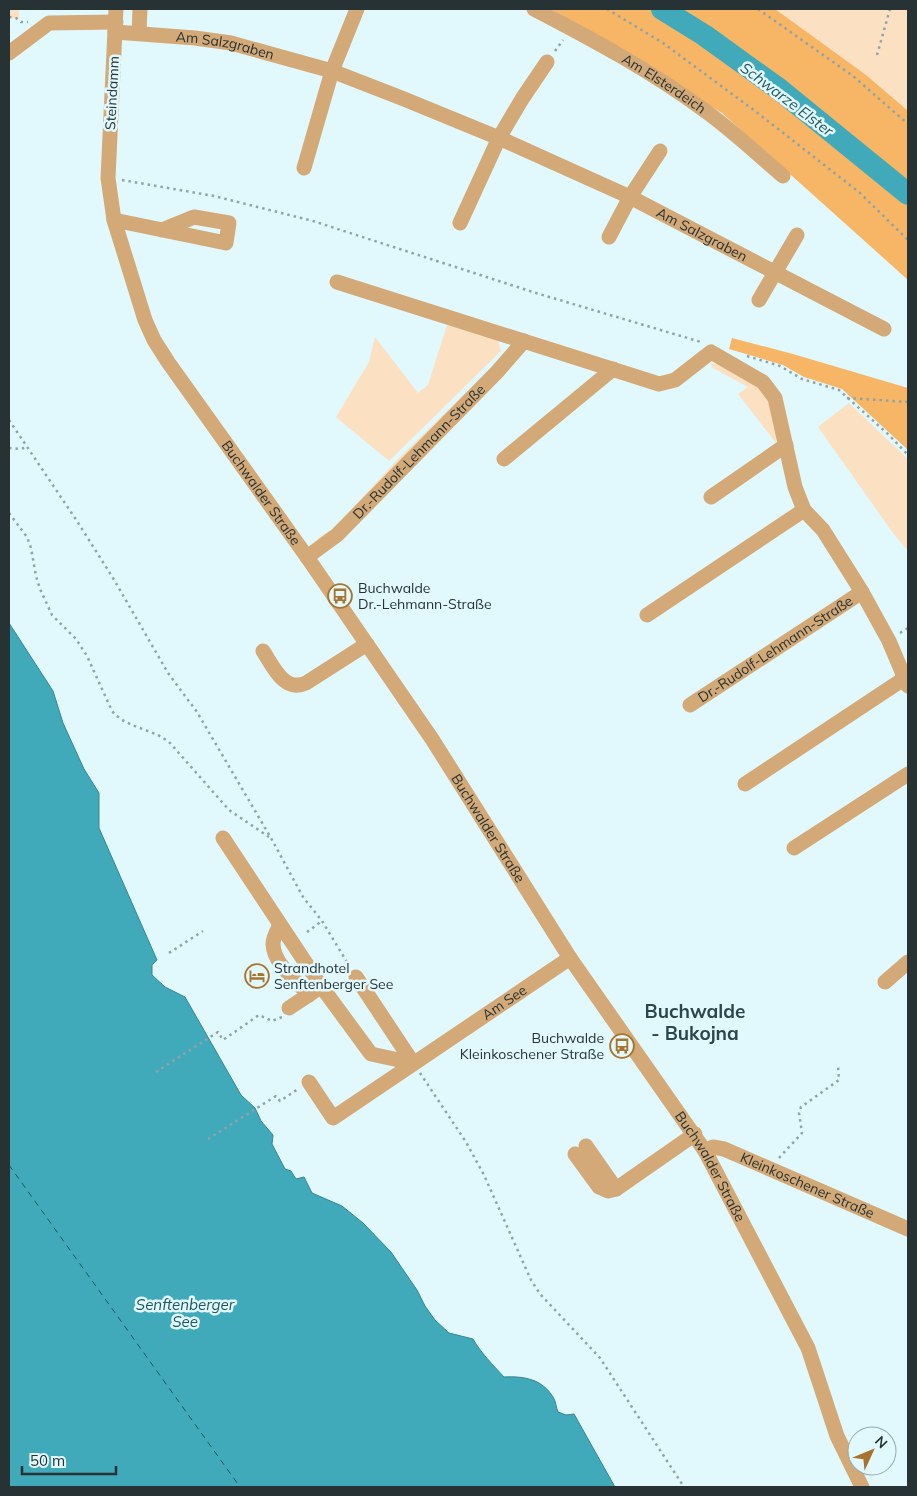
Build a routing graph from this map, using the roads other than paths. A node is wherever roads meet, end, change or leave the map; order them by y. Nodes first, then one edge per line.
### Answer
1 (140, 9) edge
2 (357, 9) edge
3 (534, 9) edge
4 (116, 21) edge
5 (138, 34) junction
6 (9, 53) edge
7 (547, 62) road end
8 (332, 71) junction
9 (499, 138) junction
10 (660, 151) dead end
11 (304, 168) dead end
12 (783, 176) dead end
13 (108, 178) joint
14 (630, 198) junction
15 (114, 220) junction
16 (460, 223) dead end
17 (162, 230) dead end
18 (797, 235) dead end
19 (609, 237) dead end
20 (774, 272) junction
21 (337, 282) dead end
22 (759, 300) dead end
23 (884, 329) dead end
24 (524, 341) junction
25 (613, 369) junction
26 (786, 444) junction
27 (504, 459) dead end
28 (711, 497) dead end
29 (804, 510) junction
30 (307, 557) junction
31 (862, 592) junction
32 (647, 615) dead end
33 (367, 644) junction
34 (263, 651) dead end
35 (906, 682) edge
36 (690, 705) dead end
37 (908, 774) edge
38 (745, 784) dead end
39 (223, 838) dead end
40 (794, 848) dead end
41 (570, 958) junction
42 (908, 962) edge
43 (356, 977) road end
44 (885, 982) dead end
45 (315, 990) junction
46 (289, 1008) road end
47 (413, 1063) junction
48 (310, 1082) road end
49 (695, 1134) junction
50 (581, 1150) dead end
51 (705, 1151) junction
52 (908, 1229) edge
53 (862, 1487) edge

1 - 5 street
2 - 8 street
3 - 12 street, Am Elsterdeich
4 - 5 street, Am Salzgraben
4 - 6 street, Am Salzgraben
4 - 13 street, Steindamm
5 - 8 street, Am Salzgraben
7 - 9 street
8 - 9 street, Am Salzgraben
8 - 11 street
9 - 14 street, Am Salzgraben
9 - 16 street
10 - 14 street
13 - 15 street, Buchwalder Straße
14 - 19 street
14 - 20 street, Am Salzgraben
15 - 17 street
15 - 30 street, Buchwalder Straße
18 - 20 street
20 - 22 street
20 - 23 street, Am Salzgraben
21 - 24 street, Dr.-Rudolf-Lehmann-Straße
24 - 25 street, Dr.-Rudolf-Lehmann-Straße
24 - 30 street, Dr.-Rudolf-Lehmann-Straße
25 - 26 street, Dr.-Rudolf-Lehmann-Straße
25 - 27 street
26 - 28 street
26 - 29 street, Dr.-Rudolf-Lehmann-Straße
29 - 31 street, Dr.-Rudolf-Lehmann-Straße
29 - 32 street
30 - 33 street, Buchwalder Straße
31 - 35 street, Dr.-Rudolf-Lehmann-Straße
31 - 36 street, Dr.-Rudolf-Lehmann-Straße
33 - 34 street
33 - 41 street, Buchwalder Straße
35 - 38 street, Dr.-Rudolf-Lehmann-Straße
37 - 40 street
39 - 45 street
41 - 47 street, Am See
41 - 49 street, Buchwalder Straße
42 - 44 street
43 - 47 street
45 - 46 street
45 - 47 street
47 - 48 street, Am See
49 - 50 street
49 - 51 street, Buchwalder Straße
51 - 52 street, Kleinkoschener Straße
51 - 53 street, Buchwalder Straße

